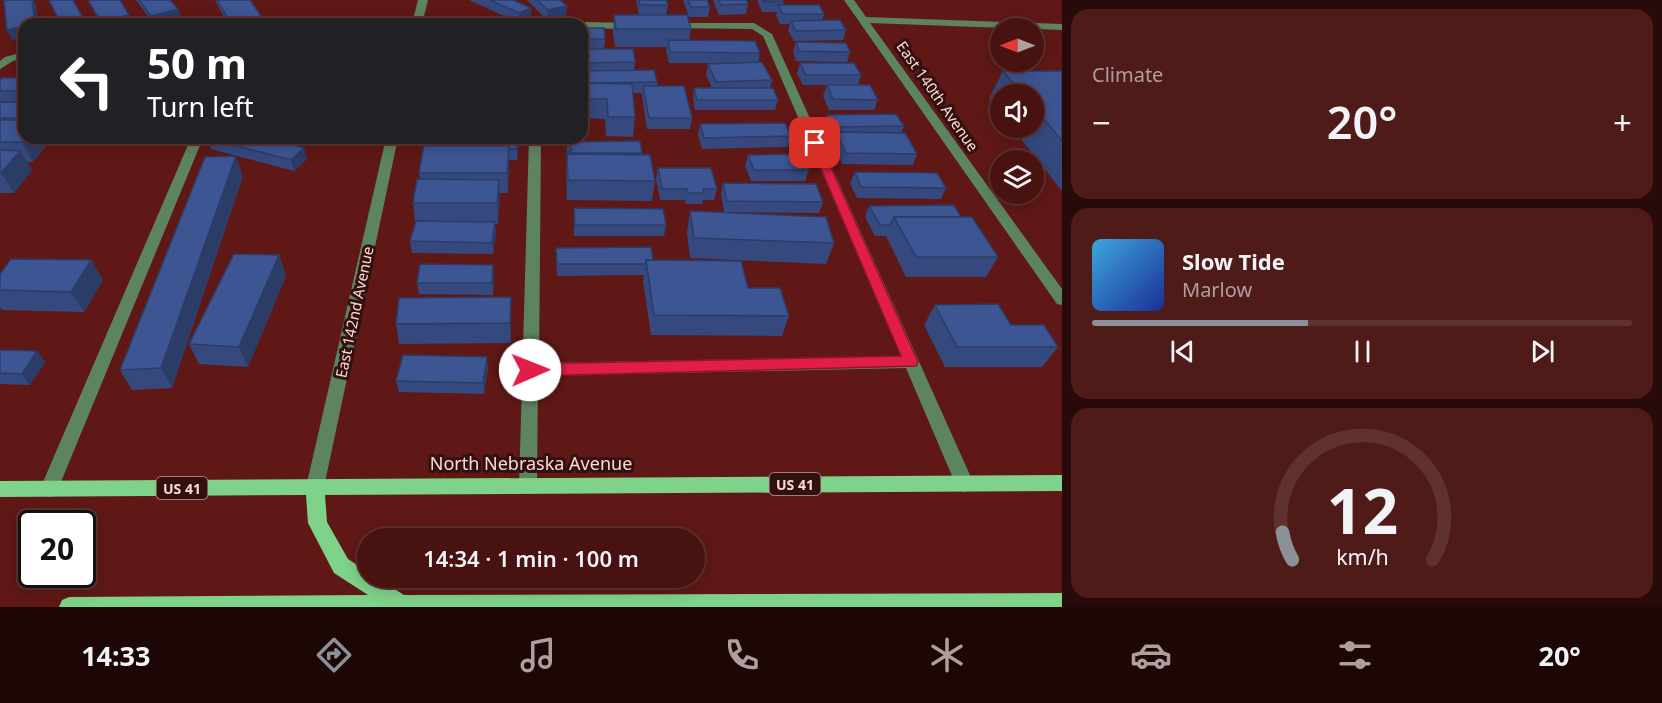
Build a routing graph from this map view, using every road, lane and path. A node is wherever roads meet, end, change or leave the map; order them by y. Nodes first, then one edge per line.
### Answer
1 (423, 0) edge
2 (849, 0) edge
3 (418, 18) edge
4 (863, 20) junction
5 (588, 25) edge
6 (1062, 27) edge
7 (18, 57) edge
8 (0, 66) edge
9 (194, 144) edge
10 (391, 144) edge
11 (535, 144) edge
12 (1062, 300) edge
13 (911, 362) junction
14 (530, 370) junction
15 (1062, 483) edge
16 (965, 484) junction
17 (528, 486) junction
18 (315, 487) junction
19 (0, 489) edge
20 (49, 489) junction
21 (1062, 603) edge
22 (399, 604) junction
23 (301, 606) edge
24 (69, 607) edge

1 - 3 street
2 - 4 street, East 140th Avenue
4 - 6 street
4 - 12 street, East 140th Avenue
5 - 13 street
7 - 8 street
9 - 20 street
10 - 18 street, East 142nd Avenue
11 - 14 street
13 - 14 street
13 - 16 street
14 - 17 street
15 - 16 main road, North Nebraska Avenue / US 41
16 - 17 main road, North Nebraska Avenue / US 41
17 - 18 main road, North Nebraska Avenue / US 41
18 - 20 main road, North Nebraska Avenue / US 41
18 - 22 main road
19 - 20 main road, North Nebraska Avenue / US 41
21 - 22 main road
22 - 23 main road
23 - 24 main road

